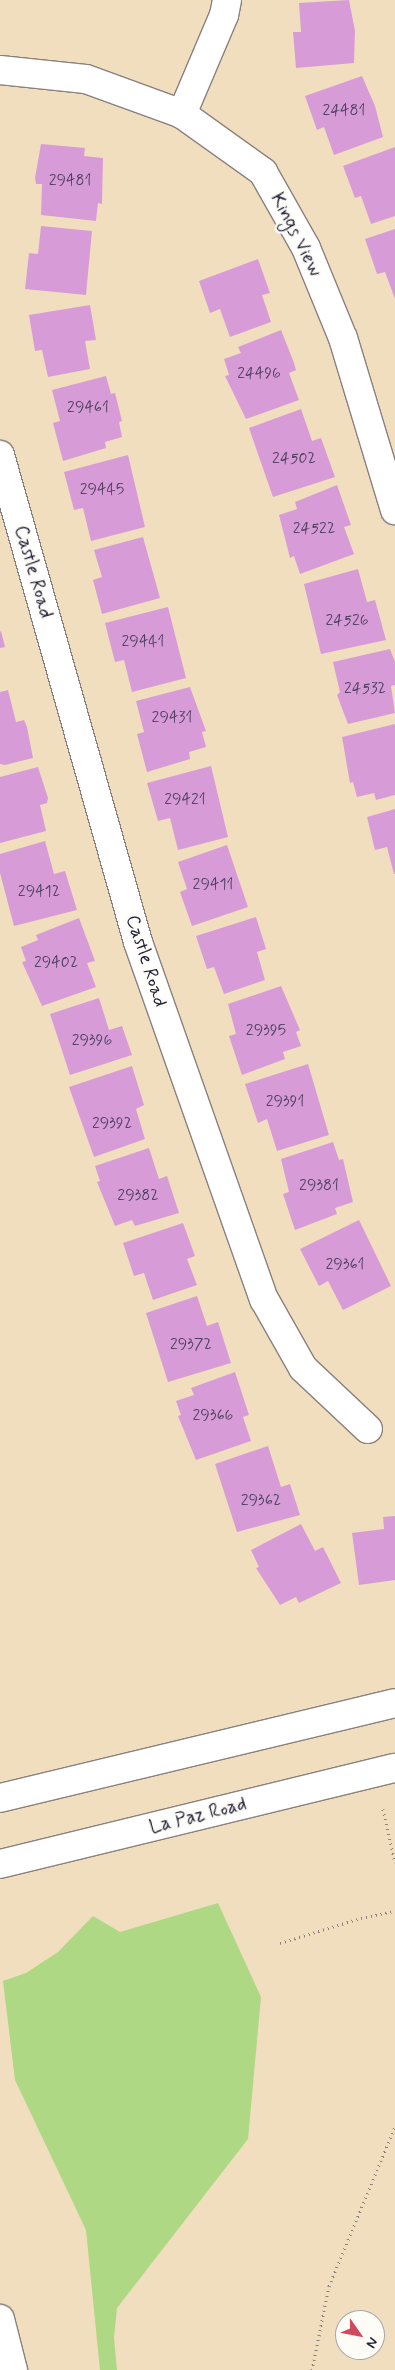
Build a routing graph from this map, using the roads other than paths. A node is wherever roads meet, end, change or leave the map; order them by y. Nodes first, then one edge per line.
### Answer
1 (227, 0) edge
2 (0, 70) edge
3 (182, 114) junction
4 (0, 455) edge
5 (395, 510) edge
6 (368, 1429) dead end
7 (395, 1703) edge
8 (395, 1768) edge
9 (0, 1798) edge
10 (0, 1864) edge
11 (0, 2319) edge
12 (13, 2370) edge

1 - 3 street
2 - 3 street, Kings View
3 - 5 street, Kings View
4 - 6 street, Castle Road
7 - 9 street
8 - 10 street, La Paz Road
11 - 12 street

